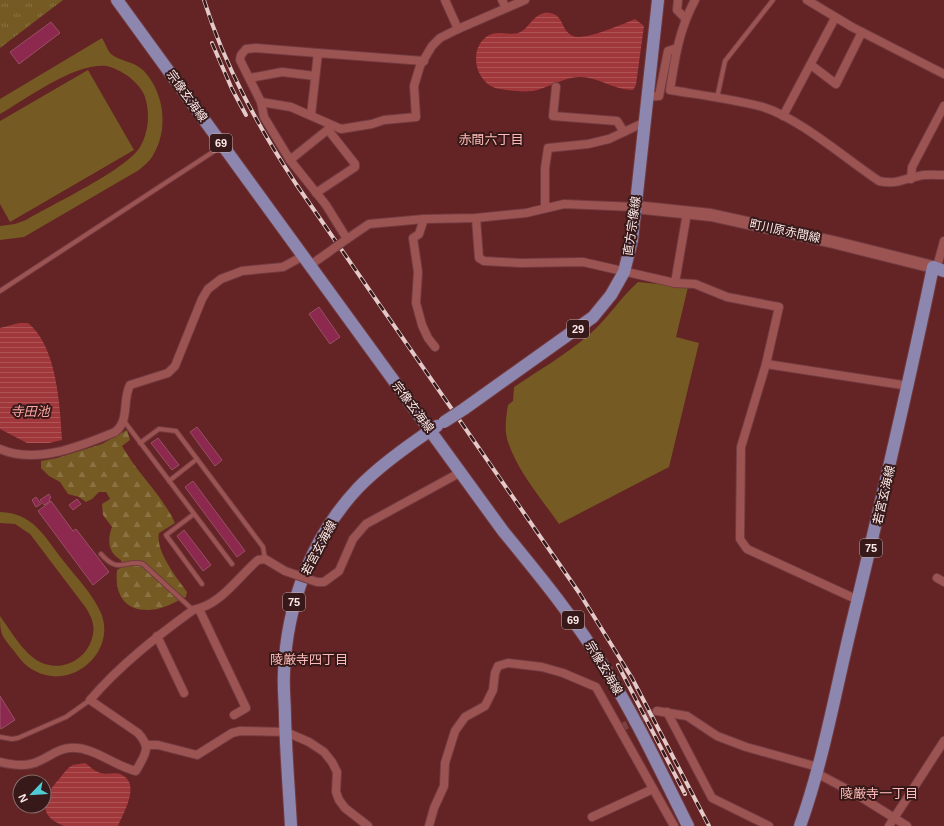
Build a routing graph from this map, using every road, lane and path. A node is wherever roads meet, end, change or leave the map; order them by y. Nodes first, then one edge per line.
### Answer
1 (117, 0) edge
2 (445, 0) edge
3 (525, 0) edge
4 (658, 0) edge
5 (678, 0) edge
6 (695, 0) edge
7 (773, 0) edge
8 (807, 0) edge
9 (504, 4) edge
10 (685, 18) junction
11 (835, 18) junction
12 (458, 28) junction
13 (862, 32) junction
14 (677, 48) junction
15 (318, 53) junction
16 (424, 61) junction
17 (811, 65) junction
18 (944, 74) edge
19 (315, 76) junction
20 (250, 78) junction
21 (556, 88) dead end
22 (646, 97) junction
23 (717, 98) junction
24 (261, 102) junction
25 (944, 106) edge
26 (311, 115) junction
27 (783, 116) junction
28 (643, 123) junction
29 (330, 129) junction
30 (624, 132) junction
31 (222, 146) junction
32 (290, 160) junction
33 (944, 175) edge
34 (911, 179) junction
35 (316, 193) junction
36 (545, 207) junction
37 (635, 207) junction
38 (687, 213) junction
39 (476, 218) junction
40 (424, 219) junction
41 (345, 240) junction
42 (944, 241) edge
43 (306, 261) junction
44 (938, 269) edge
45 (624, 272) junction
46 (675, 283) junction
47 (0, 291) edge
48 (435, 347) dead end
49 (766, 364) junction
50 (909, 386) junction
51 (123, 420) junction
52 (431, 430) junction
53 (140, 443) junction
54 (0, 449) edge
55 (197, 459) junction
56 (461, 472) junction
57 (169, 481) junction
58 (194, 514) junction
59 (101, 554) dead end
60 (265, 559) junction
61 (232, 564) dead end
62 (202, 584) dead end
63 (858, 600) junction
64 (196, 609) junction
65 (157, 636) junction
66 (184, 693) dead end
67 (90, 700) junction
68 (657, 712) tunnel mouth
69 (667, 712) junction
70 (234, 716) dead end
71 (286, 732) junction
72 (0, 737) edge
73 (944, 741) edge
74 (147, 745) junction
75 (0, 762) edge
76 (818, 767) junction
77 (653, 789) junction
78 (592, 817) dead end
79 (894, 818) junction
80 (291, 826) edge
81 (368, 826) edge
82 (429, 826) edge
83 (674, 826) edge
84 (688, 826) edge
85 (768, 826) edge
86 (800, 826) edge
87 (889, 826) edge
88 (907, 826) edge

1 - 31 main road, 宗像玄海線 / 69
2 - 12 street
3 - 9 street
4 - 22 main road, 直方宗像線 / 29
5 - 10 street
6 - 10 street
7 - 23 lane
8 - 11 street
9 - 12 street
10 - 14 street
11 - 13 street
11 - 17 street
12 - 16 street
13 - 17 street
13 - 18 street
14 - 22 street
14 - 23 street
15 - 16 street
15 - 19 street
15 - 20 street
16 - 29 street
17 - 27 street
19 - 20 street
19 - 26 street
20 - 24 street
21 - 30 street
22 - 28 main road, 直方宗像線 / 29
23 - 27 street
24 - 26 street
24 - 32 street
25 - 34 street
26 - 29 street
27 - 34 street
28 - 30 street
28 - 37 main road, 直方宗像線 / 29
29 - 32 street
29 - 35 street
30 - 36 street
31 - 43 main road, 宗像玄海線 / 69
31 - 47 lane
32 - 35 street
33 - 34 street
35 - 41 street
36 - 37 street
36 - 39 street
37 - 38 main road, 町川原赤間線
37 - 45 main road, 直方宗像線 / 29
38 - 44 main road, 町川原赤間線
38 - 46 street
39 - 40 street
39 - 45 street
40 - 41 street
40 - 48 street
41 - 43 street, bridge
42 - 44 street
43 - 51 street
43 - 52 main road, 宗像玄海線 / 69
44 - 50 main road, 若宮玄海線 / 75
45 - 46 street
45 - 52 main road, 直方宗像線 / 29, bridge
46 - 49 street
49 - 50 street
49 - 63 street
50 - 63 main road, 若宮玄海線 / 75
51 - 53 lane
51 - 54 street
52 - 56 main road, 宗像玄海線 / 69
52 - 71 main road, 若宮玄海線 / 75
53 - 55 lane
53 - 57 lane
55 - 57 lane
55 - 60 lane
56 - 60 street, bridge
56 - 84 main road, 宗像玄海線 / 69
57 - 58 lane
58 - 61 lane
58 - 62 lane
59 - 64 lane
60 - 64 street
63 - 76 main road, 若宮玄海線 / 75
64 - 65 street
64 - 70 street
65 - 66 street
65 - 67 street
67 - 72 lane
67 - 74 street
68 - 69 street
69 - 76 street
69 - 85 street
71 - 74 street
71 - 80 main road, 若宮玄海線 / 75
71 - 81 street
73 - 79 street
74 - 75 street
76 - 79 street
76 - 86 main road, 若宮玄海線 / 75
77 - 78 street
77 - 82 street
77 - 83 street
79 - 87 street
79 - 88 street

